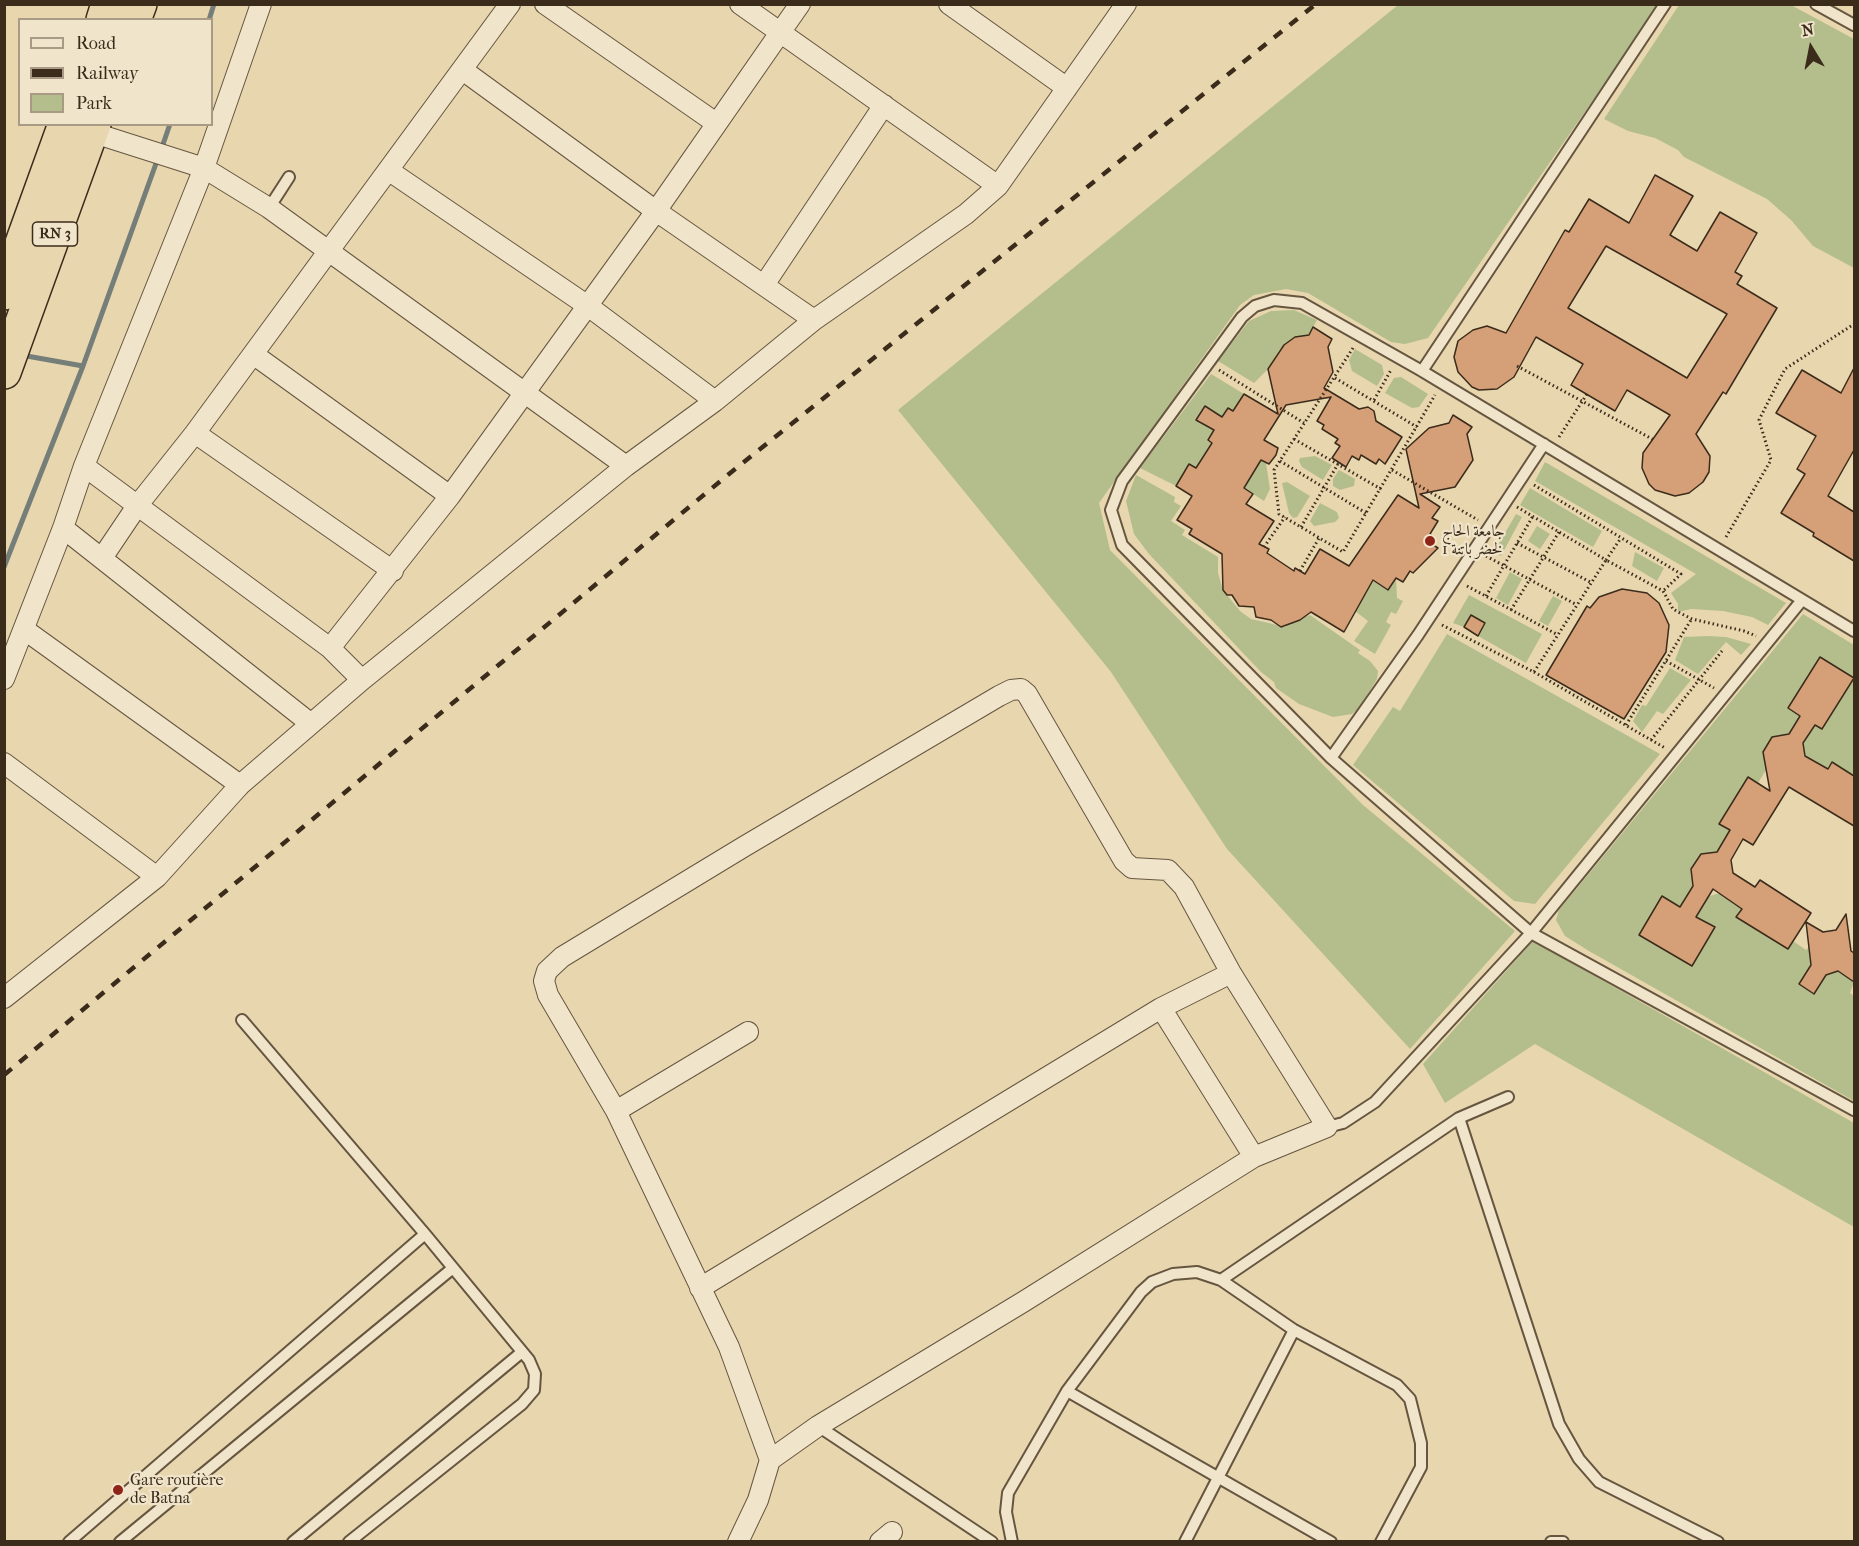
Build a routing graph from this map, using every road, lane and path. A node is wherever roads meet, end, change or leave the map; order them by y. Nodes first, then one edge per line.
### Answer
1 (261, 4) edge
2 (510, 4) edge
3 (545, 4) edge
4 (740, 4) edge
5 (800, 4) edge
6 (949, 4) edge
7 (1126, 4) edge
8 (1665, 4) edge
9 (1816, 4) edge
10 (1854, 25) edge
11 (780, 33) junction
12 (464, 71) junction
13 (1068, 88) junction
14 (884, 105) junction
15 (716, 123) junction
16 (93, 131) edge
17 (204, 168) junction
18 (388, 170) junction
19 (289, 177) dead end
20 (998, 186) junction
21 (269, 208) junction
22 (656, 211) junction
23 (328, 250) junction
24 (764, 285) junction
25 (4, 293) edge
26 (588, 306) junction
27 (814, 321) junction
28 (1854, 324) edge
29 (1360, 336) junction
30 (253, 354) junction
31 (11, 356) edge
32 (1398, 358) junction
33 (1208, 363) junction
34 (1517, 366) dead end
35 (1422, 371) junction
36 (1335, 378) junction
37 (1442, 384) junction
38 (524, 390) junction
39 (1587, 394) dead end
40 (715, 401) junction
41 (1373, 401) junction
42 (1582, 401) junction
43 (1304, 423) junction
44 (1417, 427) junction
45 (195, 433) junction
46 (1294, 439) junction
47 (1654, 440) dead end
48 (1548, 447) junction
49 (1280, 460) junction
50 (1338, 464) junction
51 (84, 466) junction
52 (626, 466) junction
53 (1392, 470) junction
54 (1522, 478) junction
55 (1324, 487) junction
56 (1380, 489) junction
57 (450, 496) junction
58 (1507, 501) junction
59 (136, 506) junction
60 (1366, 513) junction
61 (1533, 516) junction
62 (1285, 518) junction
63 (1490, 526) junction
64 (1301, 527) junction
65 (63, 528) junction
66 (1559, 532) junction
67 (1319, 538) junction
68 (1621, 538) junction
69 (1517, 543) junction
70 (1264, 547) dead end
71 (1475, 550) junction
72 (1718, 550) junction
73 (1544, 557) junction
74 (102, 558) junction
75 (1606, 560) junction
76 (1504, 565) junction
77 (393, 571) junction
78 (1300, 572) dead end
79 (1455, 579) junction
80 (1530, 579) junction
81 (1592, 583) junction
82 (1663, 591) junction
83 (1486, 596) junction
84 (1802, 600) junction
85 (1577, 604) junction
86 (1511, 610) junction
87 (1429, 619) junction
88 (1692, 619) junction
89 (25, 630) junction
90 (1854, 631) edge
91 (1558, 635) junction
92 (1768, 642) junction
93 (330, 648) junction
94 (1722, 651) dead end
95 (1666, 661) junction
96 (1534, 672) junction
97 (4, 678) edge
98 (362, 680) junction
99 (1700, 680) junction
100 (1725, 695) junction
101 (310, 723) junction
102 (1626, 725) junction
103 (1651, 740) junction
104 (1677, 754) junction
105 (1331, 759) junction
106 (4, 763) edge
107 (240, 785) junction
108 (157, 877) junction
109 (1531, 933) junction
110 (1231, 974) junction
111 (4, 998) edge
112 (1161, 1008) junction
113 (242, 1020) dead end
114 (748, 1032) dead end
115 (1508, 1097) dead end
116 (1854, 1110) edge
117 (616, 1111) junction
118 (1459, 1118) junction
119 (1327, 1127) junction
120 (1254, 1157) junction
121 (425, 1234) junction
122 (453, 1268) junction
123 (1221, 1280) junction
124 (700, 1288) junction
125 (1294, 1330) junction
126 (522, 1352) junction
127 (1067, 1391) junction
128 (818, 1426) junction
129 (770, 1460) junction
130 (1218, 1478) junction
131 (69, 1542) edge
132 (120, 1542) edge
133 (293, 1542) edge
134 (349, 1542) edge
135 (738, 1542) edge
136 (992, 1542) edge
137 (1012, 1542) edge
138 (1185, 1542) edge
139 (1331, 1542) edge
140 (1381, 1542) edge
141 (1551, 1542) edge
142 (1563, 1542) edge
143 (1718, 1542) edge

1 - 17 street
2 - 12 street
3 - 15 street
4 - 11 street
5 - 11 street
6 - 13 street
7 - 13 street
8 - 35 lane
9 - 10 lane
11 - 14 street
11 - 15 street
12 - 18 street
12 - 22 street
13 - 20 street
14 - 20 street
14 - 24 street
15 - 22 street
16 - 17 street
16 - 25 highway, RN 3
16 - 31 highway, RN 3
17 - 21 street
17 - 51 street
18 - 23 street
18 - 26 street
19 - 21 lane
20 - 27 street
21 - 23 street
22 - 24 street
22 - 26 street
23 - 30 street
23 - 38 street
24 - 27 street
26 - 38 street
26 - 40 street
27 - 40 street
28 - 72 path
29 - 32 lane
29 - 33 lane
29 - 36 path
30 - 45 street
30 - 57 street
32 - 35 lane
32 - 41 path
33 - 43 path
33 - 105 lane
34 - 42 path
35 - 37 lane
36 - 41 path
36 - 43 path
37 - 44 path
37 - 48 lane
38 - 52 street
38 - 57 street
39 - 42 path
40 - 52 street
41 - 44 path
42 - 47 path
42 - 48 path
43 - 46 path
44 - 53 path
45 - 59 street
45 - 77 street
46 - 49 path
46 - 50 path
48 - 54 lane
48 - 72 lane
49 - 55 path
49 - 62 path
50 - 55 path
50 - 56 path
51 - 59 street
51 - 65 street
52 - 98 street
53 - 56 path
53 - 63 path
54 - 58 lane
54 - 68 path
55 - 60 path
55 - 64 path
56 - 60 path
57 - 77 street
58 - 61 path
58 - 63 lane
59 - 74 street
59 - 93 street
60 - 67 path
61 - 66 path
61 - 69 path
62 - 64 path
62 - 70 path
63 - 71 lane
64 - 67 path
65 - 74 street
65 - 89 street
66 - 73 path
66 - 75 path
67 - 78 path
68 - 75 path
68 - 82 path
69 - 73 path
69 - 76 path
71 - 76 path
71 - 79 lane
72 - 84 lane
73 - 80 path
73 - 81 path
74 - 101 street
75 - 81 path
75 - 82 path
76 - 80 path
76 - 83 path
77 - 93 street
79 - 83 path
79 - 87 lane
80 - 85 path
80 - 86 path
81 - 85 path
82 - 88 path
83 - 86 path
84 - 90 lane
84 - 92 lane
85 - 91 path
86 - 91 path
87 - 96 path
87 - 105 lane
88 - 92 path
88 - 95 path
89 - 97 street
89 - 107 street
91 - 96 path
92 - 100 lane
93 - 98 street
94 - 99 path
95 - 99 path
95 - 102 path
96 - 102 path
98 - 101 street
99 - 100 path
99 - 103 path
100 - 104 lane
101 - 107 street
102 - 103 path
103 - 104 path
104 - 109 lane
105 - 109 lane
106 - 108 street
107 - 108 street
108 - 111 street
109 - 116 lane
109 - 119 lane
110 - 112 street
110 - 117 street
110 - 119 street
112 - 120 street
112 - 124 street
113 - 121 lane
114 - 117 street
115 - 118 lane
117 - 124 street
118 - 123 lane
118 - 143 lane
119 - 120 street
120 - 128 street
121 - 122 lane
121 - 131 lane
122 - 126 lane
122 - 132 lane
123 - 125 lane
123 - 127 lane
124 - 129 street
125 - 130 lane
125 - 140 lane
126 - 133 lane
126 - 134 lane
127 - 130 lane
127 - 137 lane
128 - 129 street
128 - 136 lane
129 - 135 street
130 - 138 lane
130 - 139 lane
141 - 142 lane

